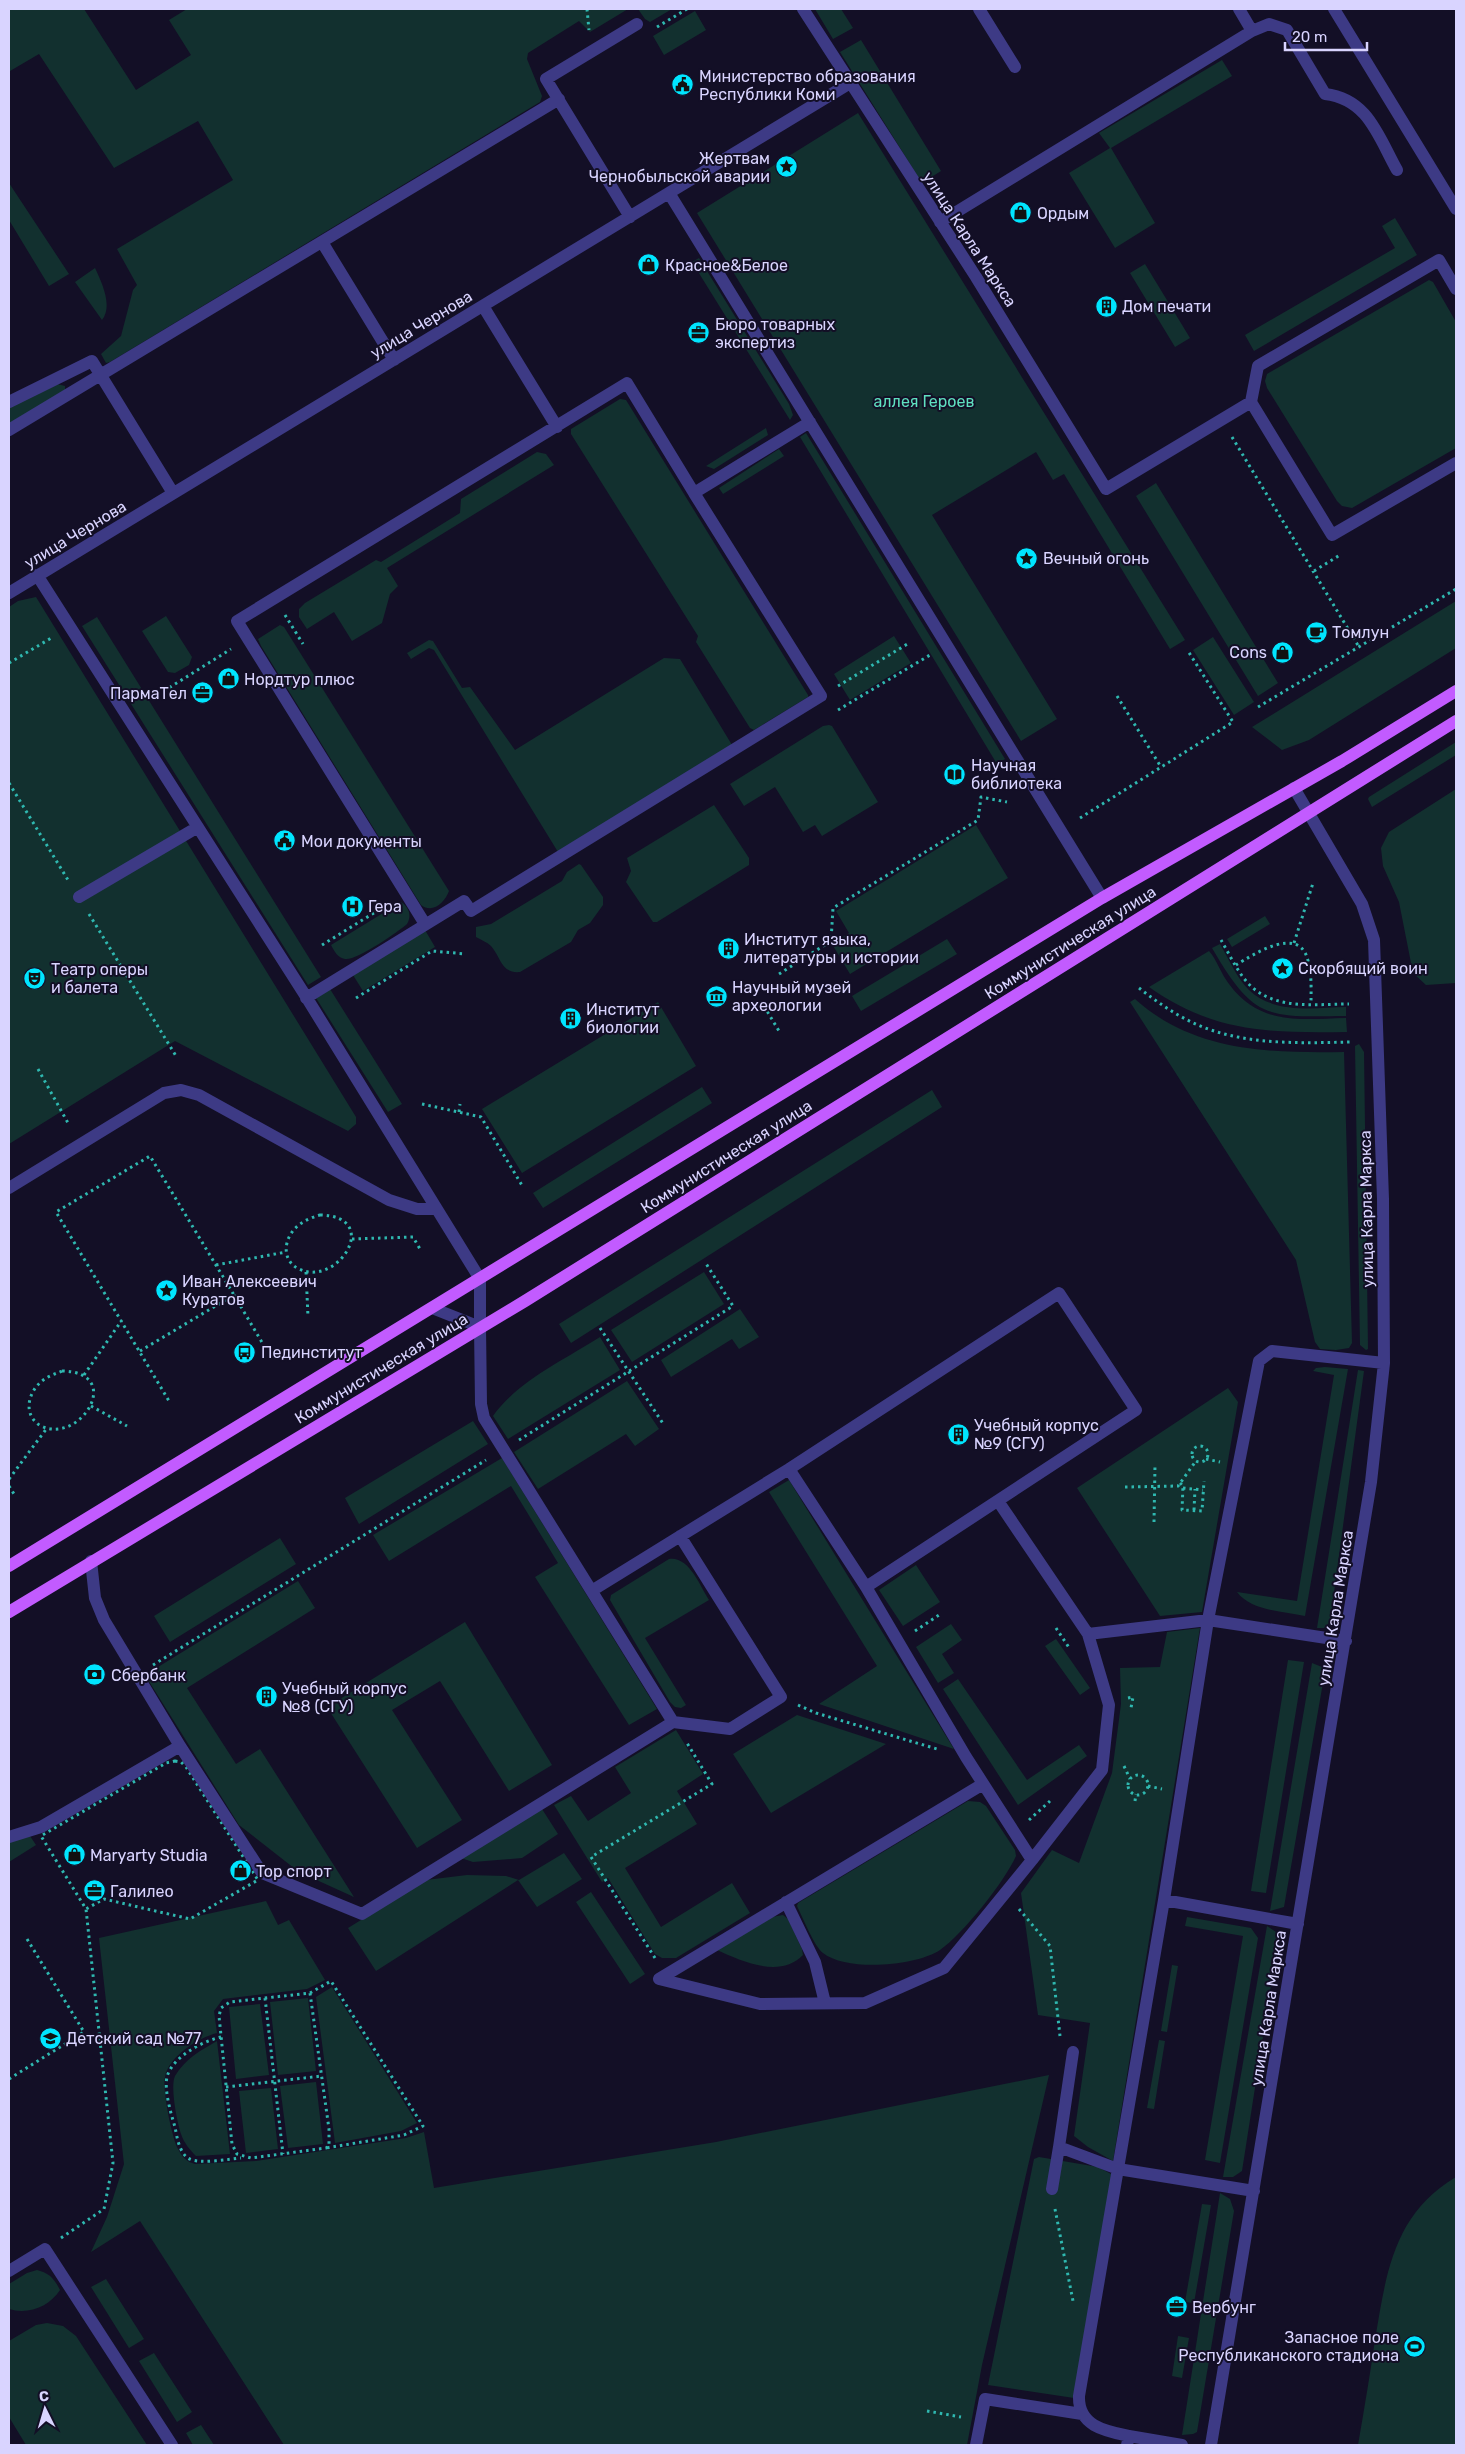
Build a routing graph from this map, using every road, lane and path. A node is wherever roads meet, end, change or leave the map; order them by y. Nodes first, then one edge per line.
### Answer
1 (803, 9) edge
2 (979, 9) edge
3 (1239, 9) edge
4 (1334, 9) edge
5 (637, 24) dead end
6 (1252, 31) junction
7 (1015, 67) dead end
8 (850, 83) junction
9 (559, 99) junction
10 (1397, 170) dead end
11 (669, 193) junction
12 (1456, 209) edge
13 (630, 217) junction
14 (940, 222) junction
15 (322, 242) junction
16 (1456, 289) edge
17 (483, 306) junction
18 (394, 360) junction
19 (101, 375) junction
20 (9, 402) edge
21 (1251, 402) junction
22 (810, 422) junction
23 (557, 427) junction
24 (9, 430) edge
25 (1237, 445) dead end
26 (1456, 463) edge
27 (173, 493) junction
28 (694, 493) junction
29 (38, 575) junction
30 (1456, 589) edge
31 (9, 593) edge
32 (274, 599) junction
33 (56, 635) dead end
34 (247, 639) junction
35 (909, 642) dead end
36 (303, 644) dead end
37 (947, 646) junction
38 (1359, 646) junction
39 (1188, 651) dead end
40 (9, 663) edge
41 (164, 691) dead end
42 (1456, 691) edge
43 (820, 696) junction
44 (1117, 696) dead end
45 (1258, 707) dead end
46 (838, 710) dead end
47 (1456, 721) edge
48 (1161, 767) junction
49 (9, 783) edge
50 (1294, 788) junction
51 (1007, 802) dead end
52 (1308, 812) junction
53 (1080, 818) dead end
54 (198, 827) junction
55 (1313, 883) dead end
56 (405, 893) junction
57 (79, 897) junction
58 (1102, 898) junction
59 (425, 924) junction
60 (1221, 940) dead end
61 (1294, 943) junction
62 (322, 945) dead end
63 (466, 954) dead end
64 (1236, 965) junction
65 (779, 974) dead end
66 (1139, 988) dead end
67 (306, 998) junction
68 (356, 998) dead end
69 (1311, 1004) junction
70 (1348, 1004) dead end
71 (764, 1006) dead end
72 (779, 1031) dead end
73 (1351, 1042) dead end
74 (176, 1056) dead end
75 (38, 1069) dead end
76 (422, 1104) dead end
77 (460, 1104) dead end
78 (459, 1112) junction
79 (68, 1123) dead end
80 (523, 1187) dead end
81 (9, 1188) edge
82 (436, 1210) junction
83 (352, 1240) junction
84 (420, 1249) dead end
85 (286, 1252) junction
86 (705, 1262) dead end
87 (216, 1265) junction
88 (306, 1272) junction
89 (480, 1279) junction
90 (234, 1295) junction
91 (432, 1308) junction
92 (308, 1317) dead end
93 (122, 1320) junction
94 (480, 1327) junction
95 (600, 1328) dead end
96 (263, 1344) dead end
97 (140, 1351) junction
98 (1384, 1363) junction
99 (628, 1372) junction
100 (84, 1376) junction
101 (169, 1401) dead end
102 (91, 1406) junction
103 (664, 1425) dead end
104 (127, 1426) dead end
105 (47, 1428) junction
106 (504, 1449) junction
107 (1206, 1459) junction
108 (1196, 1461) junction
109 (1217, 1461) dead end
110 (1155, 1465) dead end
111 (789, 1469) junction
112 (9, 1479) edge
113 (1204, 1481) dead end
114 (1180, 1484) junction
115 (9, 1486) edge
116 (1125, 1487) dead end
117 (1154, 1487) junction
118 (1184, 1488) junction
119 (1195, 1489) junction
120 (1203, 1490) junction
121 (14, 1494) dead end
122 (998, 1501) junction
123 (1194, 1510) junction
124 (1154, 1522) dead end
125 (680, 1536) junction
126 (91, 1561) junction
127 (9, 1566) edge
128 (866, 1587) junction
129 (593, 1590) junction
130 (9, 1612) edge
131 (942, 1613) dead end
132 (1208, 1620) junction
133 (1056, 1628) dead end
134 (912, 1633) dead end
135 (1088, 1634) junction
136 (1346, 1641) junction
137 (1071, 1650) dead end
138 (137, 1675) junction
139 (781, 1697) junction
140 (673, 1722) junction
141 (180, 1746) junction
142 (966, 1757) junction
143 (983, 1784) junction
144 (1136, 1794) junction
145 (1055, 1796) dead end
146 (1135, 1801) dead end
147 (1026, 1823) dead end
148 (9, 1837) edge
149 (1032, 1860) junction
150 (1004, 1892) junction
151 (1164, 1900) junction
152 (786, 1902) junction
153 (86, 1909) junction
154 (1298, 1924) junction
155 (27, 1939) dead end
156 (658, 1962) dead end
157 (310, 1993) junction
158 (266, 1998) junction
159 (825, 2003) junction
160 (221, 2037) junction
161 (1061, 2044) dead end
162 (1073, 2052) dead end
163 (322, 2076) junction
164 (9, 2079) edge
165 (275, 2081) junction
166 (226, 2087) junction
167 (1059, 2147) junction
168 (326, 2148) junction
169 (284, 2154) junction
170 (243, 2157) junction
171 (1118, 2169) junction
172 (1052, 2189) joint
173 (1254, 2191) junction
174 (45, 2249) junction
175 (9, 2271) edge
176 (1076, 2308) dead end
177 (927, 2411) dead end
178 (1082, 2414) junction
179 (981, 2420) junction
180 (1128, 2441) edge
181 (172, 2445) edge
182 (976, 2445) edge
183 (1182, 2445) edge
184 (1211, 2445) edge

1 - 8 street, улица Карла Маркса
2 - 7 street
3 - 6 street
4 - 12 street
5 - 9 street
6 - 10 street
6 - 14 street
8 - 11 street, улица Чернова
8 - 14 street, улица Карла Маркса
9 - 13 street
9 - 15 street
11 - 13 street, улица Чернова
11 - 22 street
13 - 17 street, улица Чернова
14 - 21 street, улица Карла Маркса
15 - 18 street
15 - 19 street
16 - 21 street
17 - 18 street, улица Чернова
17 - 23 street
18 - 27 street, улица Чернова
19 - 20 street
19 - 24 street
19 - 27 street
21 - 26 street
22 - 28 street
22 - 37 street
23 - 28 street
23 - 32 street
25 - 38 path
27 - 29 street, улица Чернова
28 - 43 street
29 - 31 street, улица Чернова
29 - 54 street
30 - 38 path
32 - 34 street
32 - 36 path
33 - 40 path
34 - 41 path
34 - 56 street
35 - 43 path
37 - 46 path
37 - 58 street
38 - 45 path
39 - 48 path
42 - 50 main road, Коммунистическая улица
43 - 59 street
44 - 48 path
47 - 52 main road, Коммунистическая улица
48 - 53 path
49 - 57 path
50 - 52 street, улица Карла Маркса
50 - 58 main road, Коммунистическая улица
51 - 65 path
52 - 94 main road, Коммунистическая улица
52 - 98 street, улица Карла Маркса
54 - 57 street
54 - 67 street
55 - 61 path
56 - 59 street
56 - 62 path
57 - 74 path
58 - 89 main road, Коммунистическая улица
59 - 67 street
60 - 64 path
61 - 64 path
61 - 69 path
63 - 68 path
64 - 69 path
66 - 73 path
67 - 82 street
69 - 70 path
71 - 72 path
75 - 79 path
76 - 78 path
77 - 78 path
78 - 80 path
81 - 82 street
82 - 89 street
83 - 84 path
83 - 85 path
83 - 88 path
85 - 87 path
85 - 88 path
86 - 99 path
87 - 90 path
87 - 93 path
88 - 92 path
89 - 91 main road, Коммунистическая улица
89 - 94 street
90 - 96 path
90 - 97 path
91 - 94 street
91 - 127 main road, Коммунистическая улица
93 - 97 path
93 - 100 path
94 - 106 street
94 - 126 main road, Коммунистическая улица
95 - 99 path
97 - 101 path
98 - 132 street
98 - 136 street, улица Карла Маркса
99 - 103 path
99 - 106 path
100 - 102 path
100 - 105 path
102 - 104 path
102 - 105 path
105 - 112 path
106 - 129 street
106 - 138 path
107 - 108 path
107 - 108 path
107 - 109 path
108 - 114 path
110 - 117 path
111 - 122 street
111 - 125 street
111 - 128 street
113 - 120 path
114 - 117 path
114 - 118 path
115 - 121 path
116 - 117 path
117 - 124 path
118 - 119 path
118 - 123 path
119 - 120 path
119 - 123 path
120 - 123 path
122 - 128 street
122 - 135 street
125 - 129 street
125 - 139 street
126 - 130 main road, Коммунистическая улица
126 - 138 street
128 - 142 street
129 - 140 street
131 - 134 path
132 - 135 street
132 - 136 street
132 - 151 street
133 - 137 path
135 - 149 street
136 - 154 street, улица Карла Маркса
138 - 141 street
139 - 140 street
139 - 142 path
140 - 141 street
140 - 156 path
141 - 148 street
142 - 143 street
143 - 149 street
143 - 152 street
144 - 144 path
144 - 146 path
145 - 147 path
149 - 150 street
150 - 159 street
150 - 161 path
151 - 154 street
151 - 171 street
152 - 159 street
152 - 159 street
153 - 153 path
153 - 174 path
154 - 173 street, улица Карла Маркса
155 - 164 path
157 - 158 path
157 - 163 path
157 - 168 path
158 - 160 path
158 - 165 path
160 - 166 path
160 - 170 path
162 - 167 street
163 - 165 path
163 - 168 path
165 - 166 path
165 - 169 path
166 - 170 path
167 - 171 street
167 - 172 street
168 - 169 path
169 - 170 path
171 - 173 street
171 - 178 street
172 - 176 path
173 - 184 street, улица Карла Маркса
174 - 175 street
174 - 181 street
177 - 179 path
178 - 179 street
178 - 180 street
179 - 182 street
180 - 183 street

